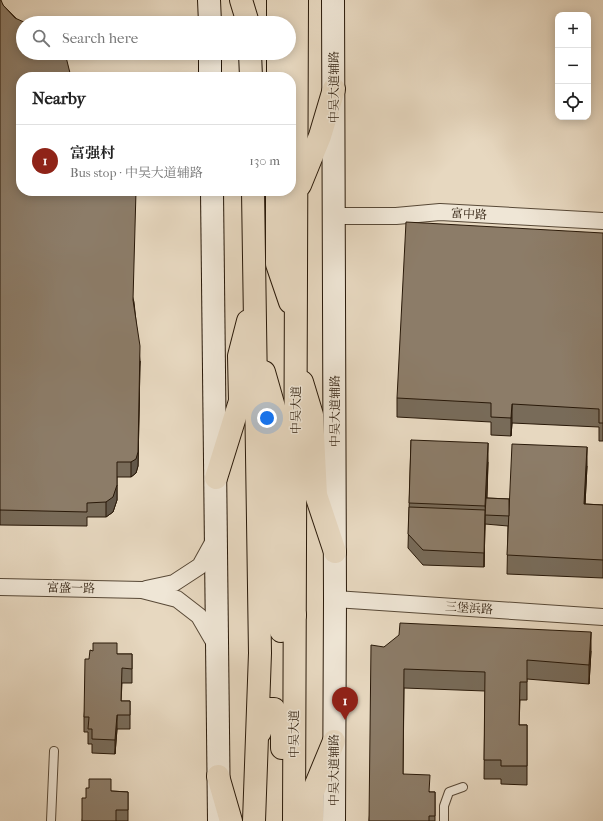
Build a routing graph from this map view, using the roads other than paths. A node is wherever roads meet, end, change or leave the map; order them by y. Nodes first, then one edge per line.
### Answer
1 (209, 0) edge
2 (241, 0) edge
3 (249, 0) edge
4 (278, 0) edge
5 (297, 0) edge
6 (333, 0) edge
7 (210, 16) edge
8 (247, 16) edge
9 (249, 16) edge
10 (278, 16) edge
11 (296, 19) edge
12 (210, 60) edge
13 (250, 60) edge
14 (278, 60) edge
15 (294, 60) edge
16 (210, 72) edge
17 (251, 72) edge
18 (278, 72) edge
19 (293, 72) edge
20 (334, 89) junction
21 (296, 177) edge
22 (212, 196) edge
23 (253, 196) edge
24 (287, 196) edge
25 (334, 216) junction
26 (603, 221) edge
27 (255, 297) junction
28 (256, 342) junction
29 (296, 362) junction
30 (216, 478) junction
31 (216, 538) junction
32 (335, 552) junction
33 (0, 587) edge
34 (142, 590) junction
35 (335, 599) junction
36 (295, 615) junction
37 (603, 617) edge
38 (218, 648) junction
39 (258, 738) junction
40 (334, 742) junction
41 (54, 751) dead end
42 (218, 776) junction
43 (463, 787) dead end
44 (51, 821) edge
45 (219, 821) edge
46 (231, 821) edge
47 (254, 821) edge
48 (281, 821) edge
49 (294, 821) edge
50 (312, 821) edge
51 (334, 821) edge
52 (444, 821) edge

1 - 7 main road
2 - 8 main road
3 - 9 main road
4 - 10 main road
5 - 11 main road, 中吴大道
6 - 20 main road, 中吴大道辅路
12 - 16 main road
13 - 17 main road
14 - 18 main road
15 - 19 main road, 中吴大道
20 - 21 main road
20 - 25 main road, 中吴大道辅路
22 - 30 main road
23 - 27 main road
24 - 29 main road, 中吴大道
25 - 26 street, 富中路
25 - 32 main road, 中吴大道辅路
27 - 28 main road
27 - 30 main road
28 - 36 main road
28 - 39 main road
29 - 32 main road
29 - 36 main road, 中吴大道
30 - 31 main road
31 - 34 street
31 - 38 main road
32 - 35 main road, 中吴大道辅路
33 - 34 street, 富盛一路
34 - 38 street
35 - 37 street, 三堡浜路
35 - 40 main road, 中吴大道辅路
36 - 49 main road, 中吴大道
38 - 42 main road
39 - 47 main road
39 - 48 main road
40 - 50 main road
40 - 51 main road, 中吴大道辅路
41 - 44 lane
42 - 45 main road
42 - 46 main road
43 - 52 lane

